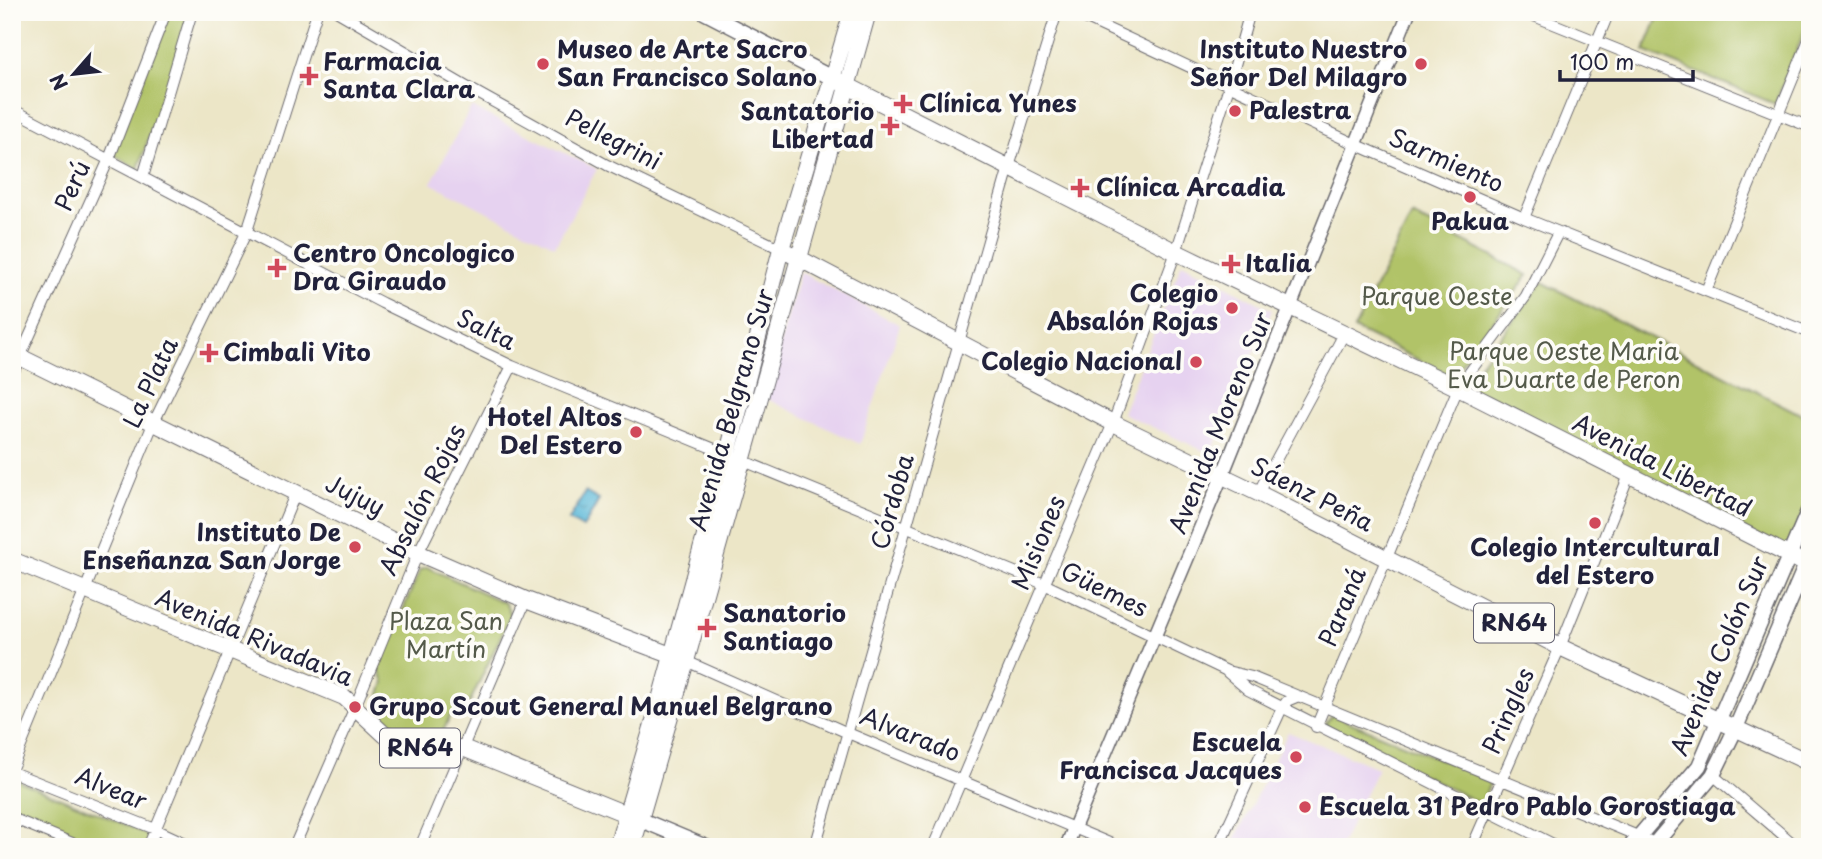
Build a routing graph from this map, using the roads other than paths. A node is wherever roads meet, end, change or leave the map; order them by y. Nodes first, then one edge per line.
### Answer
1 (166, 12) edge
2 (192, 12) edge
3 (317, 12) edge
4 (338, 12) edge
5 (704, 12) edge
6 (852, 12) edge
7 (868, 12) edge
8 (1057, 12) edge
9 (1072, 12) edge
10 (1250, 12) edge
11 (1409, 12) edge
12 (1524, 12) edge
13 (1609, 12) edge
14 (1810, 37) edge
15 (1597, 41) junction
16 (841, 83) junction
17 (1229, 86) junction
18 (12, 109) edge
19 (1778, 114) junction
20 (1810, 127) edge
21 (1355, 144) junction
22 (109, 159) junction
23 (1009, 167) junction
24 (143, 177) junction
25 (1524, 218) junction
26 (247, 231) junction
27 (1558, 233) junction
28 (781, 248) junction
29 (1176, 252) junction
30 (799, 256) junction
31 (1706, 291) junction
32 (1290, 309) junction
33 (1810, 333) edge
34 (1344, 334) junction
35 (960, 342) junction
36 (16, 355) edge
37 (512, 366) junction
38 (12, 375) edge
39 (1458, 388) junction
40 (1113, 423) junction
41 (153, 424) junction
42 (734, 458) junction
43 (1222, 475) junction
44 (1629, 475) junction
45 (296, 492) junction
46 (1258, 493) junction
47 (1810, 507) edge
48 (908, 529) junction
49 (418, 553) junction
50 (1788, 555) junction
51 (1387, 558) junction
52 (12, 560) edge
53 (1808, 562) edge
54 (1044, 584) junction
55 (85, 591) junction
56 (526, 600) junction
57 (1155, 638) junction
58 (1560, 647) junction
59 (229, 650) junction
60 (679, 658) junction
61 (1227, 671) junction
62 (1299, 696) junction
63 (355, 707) junction
64 (1324, 707) junction
65 (1282, 708) junction
66 (1718, 720) junction
67 (1317, 727) junction
68 (1735, 730) junction
69 (848, 733) junction
70 (463, 748) junction
71 (1810, 763) edge
72 (12, 770) edge
73 (1713, 775) junction
74 (1501, 779) junction
75 (963, 780) junction
76 (1487, 812) junction
77 (632, 816) junction
78 (12, 818) edge
79 (1074, 828) junction
80 (155, 829) junction
81 (1634, 841) edge
82 (1654, 845) edge
83 (82, 847) edge
84 (148, 847) edge
85 (194, 847) edge
86 (294, 847) edge
87 (420, 847) edge
88 (617, 847) edge
89 (632, 847) edge
90 (706, 847) edge
91 (815, 847) edge
92 (933, 847) edge
93 (1066, 847) edge
94 (1119, 847) edge
95 (1218, 847) edge
96 (1472, 847) edge
97 (1559, 847) edge
98 (1797, 847) edge

1 - 22 street, Perú
2 - 24 street
3 - 26 street, La Plata
4 - 28 street, Pellegrini
5 - 16 main road, Avenida Libertad
6 - 16 main road, Avenida Belgrano Sur
7 - 16 main road, Avenida Belgrano Sur
8 - 23 street, Córdoba
9 - 17 street, Sarmiento
10 - 17 street, Misiones
11 - 21 street, Avenida Moreno Sur
12 - 15 street
13 - 15 street
14 - 19 street
15 - 19 street
15 - 25 street
16 - 23 main road, Avenida Libertad
16 - 28 main road, Avenida Belgrano Sur
16 - 30 main road, Avenida Belgrano Sur
17 - 21 street, Sarmiento
17 - 29 street, Misiones
18 - 22 street, Salta
19 - 20 street
19 - 31 street
21 - 25 street, Sarmiento
21 - 32 street, Avenida Moreno Sur
22 - 24 street, Salta
22 - 36 street, Perú
23 - 29 main road, Avenida Libertad
23 - 35 street, Córdoba
24 - 26 street, Salta
25 - 27 street, Sarmiento
26 - 37 street, Salta
26 - 41 street, La Plata
27 - 31 street, Sarmiento
27 - 39 street, Paraná
28 - 30 main road, Pellegrini
28 - 42 main road, Avenida Belgrano Sur
29 - 32 main road, Avenida Libertad
29 - 40 street, Misiones
30 - 35 main road, Sáenz Peña
30 - 42 main road, Avenida Belgrano Sur
31 - 33 street, Sarmiento
32 - 34 main road, Avenida Libertad
32 - 43 street, Avenida Moreno Sur
34 - 39 main road, Avenida Libertad
34 - 46 street
35 - 40 main road, Sáenz Peña
35 - 48 street, Córdoba
36 - 38 street, Perú
36 - 41 main road, Jujuy
37 - 42 street, Salta
37 - 49 street, Absalón Rojas
39 - 44 main road, Avenida Libertad
39 - 51 street, Paraná
40 - 43 main road, Sáenz Peña
40 - 54 street, Misiones
41 - 45 main road, Jujuy
41 - 55 street, La Plata
42 - 48 street, Güemes
42 - 60 main road, Avenida Belgrano Sur
43 - 46 main road, Sáenz Peña / RN64
43 - 57 street, Avenida Moreno Sur
44 - 50 main road, Avenida Libertad
44 - 58 street, Pringles
45 - 49 main road, Jujuy
45 - 59 street
46 - 51 main road, Sáenz Peña / RN64
47 - 50 main road, Avenida Colón Sur
48 - 54 street, Güemes
48 - 69 street, Córdoba
49 - 56 main road, Jujuy
49 - 63 street, Absalón Rojas / RN64
50 - 53 main road, Avenida Libertad
50 - 66 main road, Avenida Colón Sur
51 - 58 main road, Sáenz Peña / RN64
51 - 64 street, Paraná
52 - 55 main road, Avenida Rivadavia
53 - 68 main road, Avenida Colón Sur
54 - 57 street, Güemes
54 - 75 street, Misiones
55 - 59 main road, Avenida Rivadavia
55 - 72 street, La Plata
56 - 60 main road, Jujuy
56 - 70 street, RN64
57 - 61 street, Güemes
57 - 79 street, Avenida Moreno Sur
58 - 66 main road, Sáenz Peña / RN64
58 - 74 street, Pringles
59 - 63 main road, Avenida Rivadavia / RN64
59 - 80 street
60 - 69 street, Alvarado
60 - 77 main road, Avenida Belgrano Sur
61 - 62 street, Güemes
61 - 65 street, Güemes
62 - 64 street, Güemes
62 - 65 street
63 - 70 main road, Avenida Rivadavia / RN64
63 - 86 street, Absalón Rojas
64 - 67 street, Paraná
64 - 74 street, Güemes
65 - 67 street, Güemes
65 - 95 street
66 - 68 main road, Sáenz Peña / RN64
66 - 81 main road, Avenida Colón Sur
67 - 76 street, Güemes
68 - 71 main road, Sáenz Peña / RN64
68 - 73 main road, Avenida Colón Sur
69 - 75 street, Alvarado
69 - 91 street, Córdoba
70 - 77 main road, Avenida Rivadavia / RN64
70 - 87 street
72 - 80 street, Alvear
73 - 82 main road, Avenida Colón Sur
73 - 98 street
74 - 76 street, Pringles
74 - 81 street, Güemes
75 - 79 street, Alvarado
75 - 92 street, Misiones
76 - 96 street, Pringles
76 - 97 street, Güemes
77 - 88 main road
77 - 89 main road
77 - 90 main road, Avenida Rivadavia / RN64
78 - 83 street
79 - 93 street, Avenida Moreno Sur
79 - 94 street, Alvarado
80 - 84 street
80 - 85 street, Alvear
81 - 82 street, Güemes

